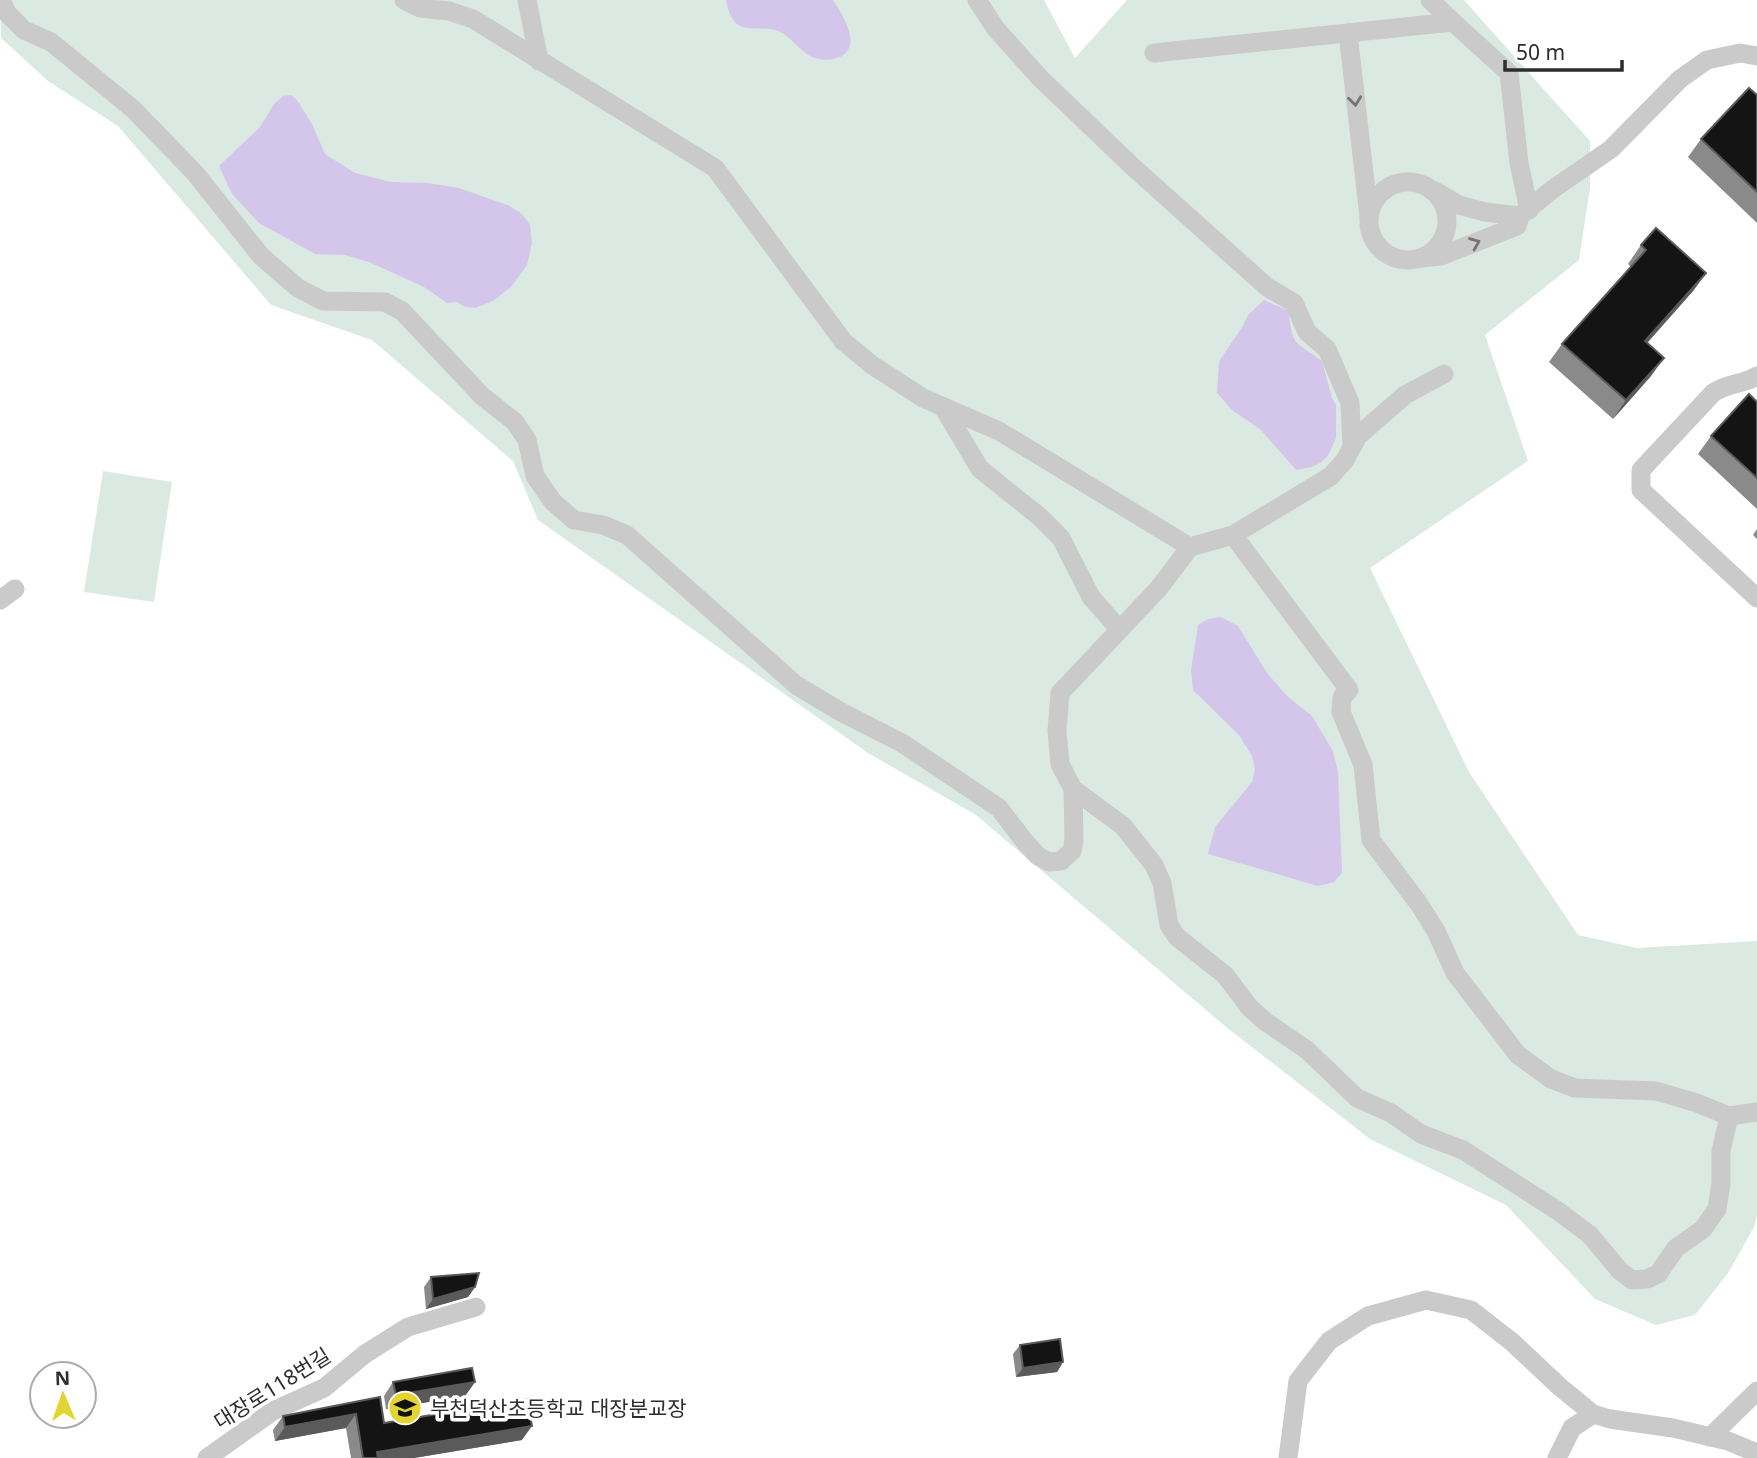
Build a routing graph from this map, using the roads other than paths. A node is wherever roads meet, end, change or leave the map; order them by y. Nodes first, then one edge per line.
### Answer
1 (1, 0) edge
2 (404, 0) edge
3 (527, 0) edge
4 (976, 0) edge
5 (1430, 0) edge
6 (1454, 22) junction
7 (1348, 33) junction
8 (1154, 53) dead end
9 (1757, 56) edge
10 (539, 61) junction
11 (1428, 188) junction
12 (1524, 213) junction
13 (1369, 218) junction
14 (1421, 258) junction
15 (1444, 374) dead end
16 (1757, 376) edge
17 (943, 407) junction
18 (1352, 447) junction
19 (1233, 535) junction
20 (1190, 547) junction
21 (1757, 598) edge
22 (1119, 628) junction
23 (1073, 789) junction
24 (1757, 1112) edge
25 (1729, 1116) junction
26 (476, 1307) dead end
27 (1757, 1391) edge
28 (1593, 1414) junction
29 (1710, 1437) junction
30 (1757, 1453) edge
31 (207, 1458) edge
32 (1287, 1458) edge
33 (1557, 1458) edge

1 - 23 street
2 - 10 street
3 - 10 street
4 - 18 street
5 - 6 street
6 - 7 street
6 - 12 street
7 - 8 street
7 -> 13 street
9 - 12 street
10 - 17 street
11 - 12 street
11 - 13 street
11 - 14 street
14 -> 12 street
13 - 14 street
15 - 18 street
16 - 21 street
17 - 20 street
17 - 22 street
18 - 19 street
19 - 20 street
19 - 25 street
20 - 22 street
22 - 23 street
23 - 25 street
24 - 25 street
26 - 31 street, 대장로118번길
27 - 29 street
28 - 29 street
28 - 32 street
28 - 33 street
29 - 30 street

